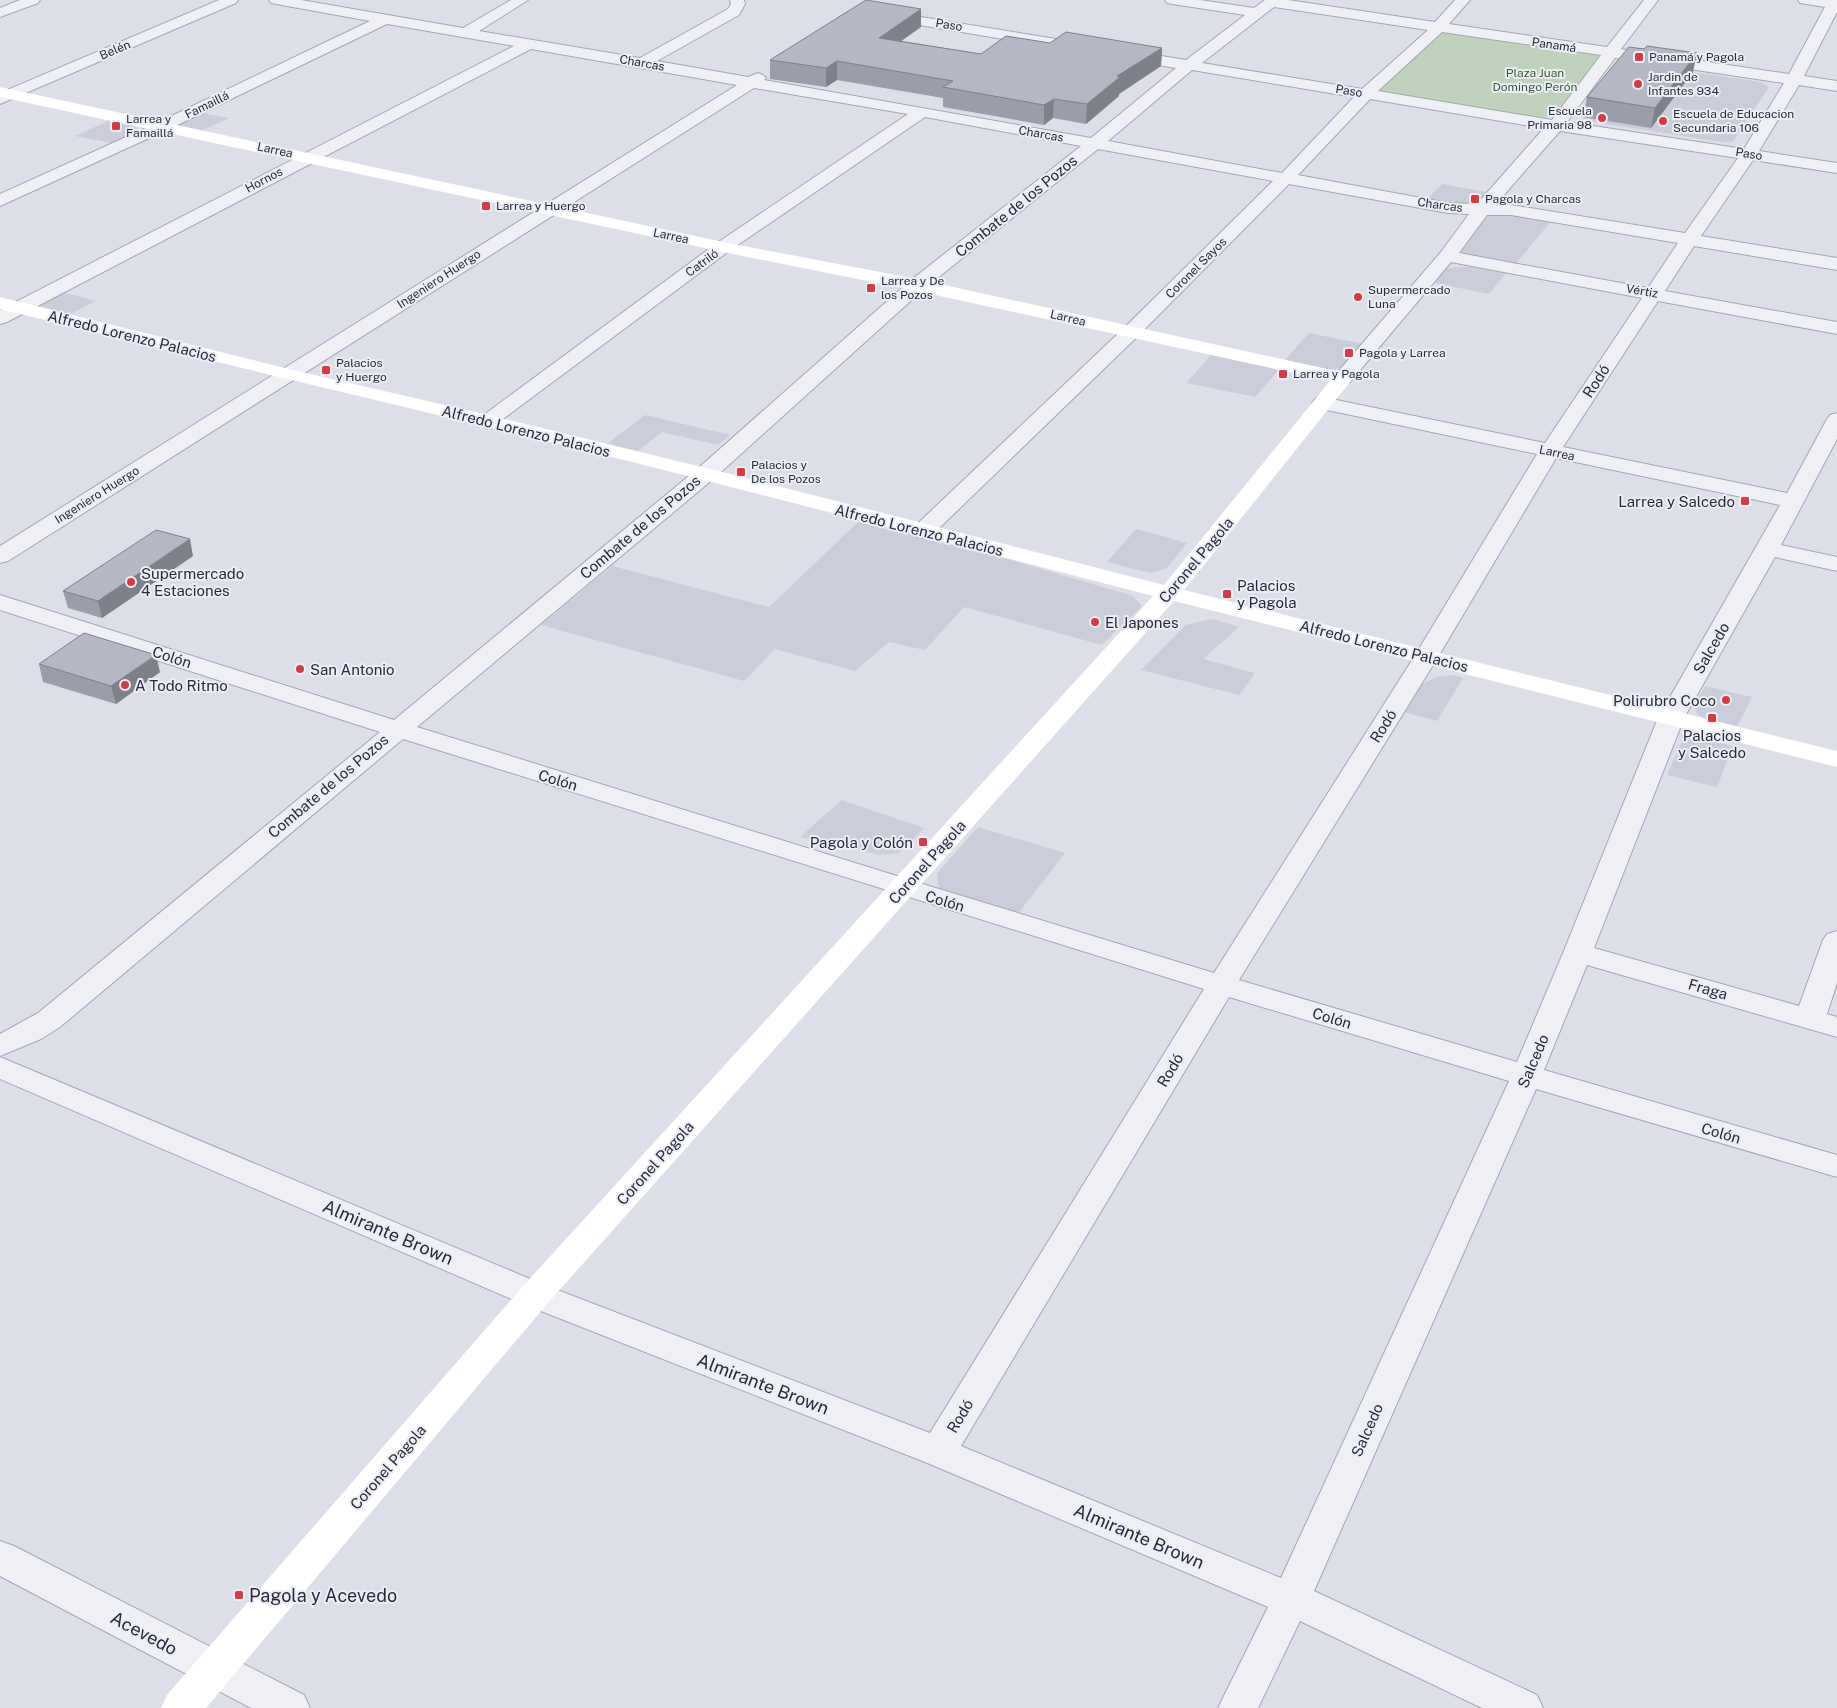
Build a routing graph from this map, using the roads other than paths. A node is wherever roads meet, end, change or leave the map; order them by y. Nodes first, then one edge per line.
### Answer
1 (33, 0) edge
2 (231, 0) edge
3 (281, 0) edge
4 (521, 0) edge
5 (737, 0) edge
6 (1172, 0) edge
7 (1463, 0) edge
8 (1651, 0) edge
9 (1805, 0) edge
10 (1273, 1) edge
11 (1835, 4) edge
12 (870, 12) edge
13 (0, 13) edge
14 (1257, 13) junction
15 (385, 19) junction
16 (1438, 28) junction
17 (465, 33) junction
18 (529, 44) junction
19 (1612, 53) junction
20 (643, 63) junction
21 (1190, 64) junction
22 (767, 72) dead end
23 (1794, 80) junction
24 (752, 82) junction
25 (1837, 86) edge
26 (1366, 94) junction
27 (4, 95) edge
28 (922, 112) junction
29 (1556, 125) junction
30 (163, 126) junction
31 (1095, 143) junction
32 (1749, 154) junction
33 (308, 157) junction
34 (1837, 168) edge
35 (1286, 178) junction
36 (0, 201) edge
37 (549, 209) junction
38 (1482, 209) junction
39 (1689, 240) junction
40 (723, 247) junction
41 (1447, 256) junction
42 (1837, 264) edge
43 (917, 285) junction
44 (1654, 293) junction
45 (0, 303) edge
46 (20, 308) junction
47 (0, 318) edge
48 (1837, 328) edge
49 (1131, 332) junction
50 (289, 375) junction
51 (1343, 378) junction
52 (1322, 403) junction
53 (1837, 419) edge
54 (488, 421) junction
55 (1828, 450) edge
56 (1550, 451) junction
57 (704, 475) junction
58 (1792, 501) junction
59 (923, 531) junction
60 (1768, 549) junction
61 (0, 556) edge
62 (1837, 564) edge
63 (1169, 593) junction
64 (0, 602) edge
65 (1426, 657) junction
66 (1671, 718) junction
67 (396, 729) junction
68 (1837, 759) edge
69 (903, 889) junction
70 (1837, 940) edge
71 (1578, 952) junction
72 (1222, 984) junction
73 (1823, 1023) edge
74 (0, 1046) edge
75 (0, 1067) edge
76 (1526, 1077) junction
77 (1837, 1166) edge
78 (535, 1294) junction
79 (938, 1452) junction
80 (0, 1557) edge
81 (1291, 1599) junction
82 (215, 1670) junction
83 (182, 1708) edge
84 (290, 1708) edge
85 (1238, 1708) edge
86 (1523, 1708) edge

1 - 13 street
2 - 27 street, Belén
3 - 15 street, Charcas
4 - 17 street
5 - 20 street
6 - 14 street
7 - 16 street, Coronel Sayos
8 - 19 street, Coronel Pagola
9 - 11 street
10 - 14 street, Combate de los Pozos
10 - 16 street, Panamá
11 - 23 street, Rodó
12 - 21 street, Paso
14 - 21 street, Combate de los Pozos
15 - 17 street, Charcas
15 - 30 street, Famaillá
16 - 19 street, Panamá
16 - 26 street, Coronel Sayos
17 - 18 street, Charcas
18 - 20 street, Charcas
18 - 33 street, Hornos
19 - 23 street, Panamá
19 - 29 street, Coronel Pagola
20 - 24 street, Charcas
21 - 26 street, Paso
21 - 31 street, Combate de los Pozos
22 - 24 street, Ingeniero Huergo
23 - 25 street, Panamá
23 - 32 street, Rodó
24 - 28 street, Charcas
24 - 37 street, Ingeniero Huergo
26 - 29 street, Paso
26 - 35 street, Coronel Sayos
27 - 30 street, Larrea
28 - 31 street, Charcas
28 - 40 street, Catriló
29 - 32 street, Paso
29 - 38 street, Coronel Pagola
30 - 33 street, Larrea
30 - 36 street, Famaillá
31 - 35 street, Charcas
31 - 43 street, Combate de los Pozos
32 - 34 street, Paso
32 - 39 street, Rodó
33 - 37 street, Larrea
33 - 46 street, Hornos
35 - 38 street, Charcas
35 - 49 street, Coronel Sayos
37 - 40 street, Larrea
37 - 50 street, Ingeniero Huergo
38 - 39 street, Charcas
38 - 41 street, Coronel Pagola
39 - 42 street, Charcas
39 - 44 street, Rodó
40 - 43 street, Larrea
40 - 54 street, Catriló
41 - 44 street, Vértiz
41 - 51 street, Coronel Pagola
43 - 49 street, Larrea
43 - 57 street, Combate de los Pozos
44 - 48 street, Vértiz
44 - 56 street, Rodó
45 - 46 street, Alfredo Lorenzo Palacios
46 - 47 street, Hornos
46 - 50 street, Alfredo Lorenzo Palacios
49 - 51 street, Larrea
49 - 59 street, Coronel Sayos
50 - 54 street, Alfredo Lorenzo Palacios
50 - 61 street, Ingeniero Huergo
51 - 52 street, Coronel Pagola
52 - 56 street, Larrea
52 - 63 street, Coronel Pagola
53 - 55 street, Salcedo
54 - 57 street, Alfredo Lorenzo Palacios
55 - 58 street, Salcedo
56 - 58 street, Larrea
56 - 65 street, Rodó
57 - 59 street, Alfredo Lorenzo Palacios
57 - 67 street, Combate de los Pozos
58 - 60 street, Salcedo
59 - 63 street, Alfredo Lorenzo Palacios
60 - 62 street
60 - 66 street, Salcedo
63 - 65 street, Alfredo Lorenzo Palacios
63 - 69 street, Coronel Pagola
64 - 67 street, Colón
65 - 66 street, Alfredo Lorenzo Palacios
65 - 72 street, Rodó
66 - 68 street, Alfredo Lorenzo Palacios
66 - 71 street, Salcedo
67 - 69 street, Colón
67 - 74 street, Combate de los Pozos
69 - 72 street, Colón
69 - 78 street, Coronel Pagola
70 - 73 street
71 - 73 street, Fraga
71 - 76 street, Salcedo
72 - 76 street, Colón
72 - 79 street, Rodó
75 - 78 street, Almirante Brown
76 - 77 street, Colón
76 - 81 street, Salcedo
78 - 79 street, Almirante Brown
78 - 82 street, Coronel Pagola
79 - 81 street, Almirante Brown
80 - 82 street, Acevedo
81 - 85 street, Salcedo
81 - 86 street, Almirante Brown
82 - 83 street, Coronel Pagola
82 - 84 street, Acevedo

